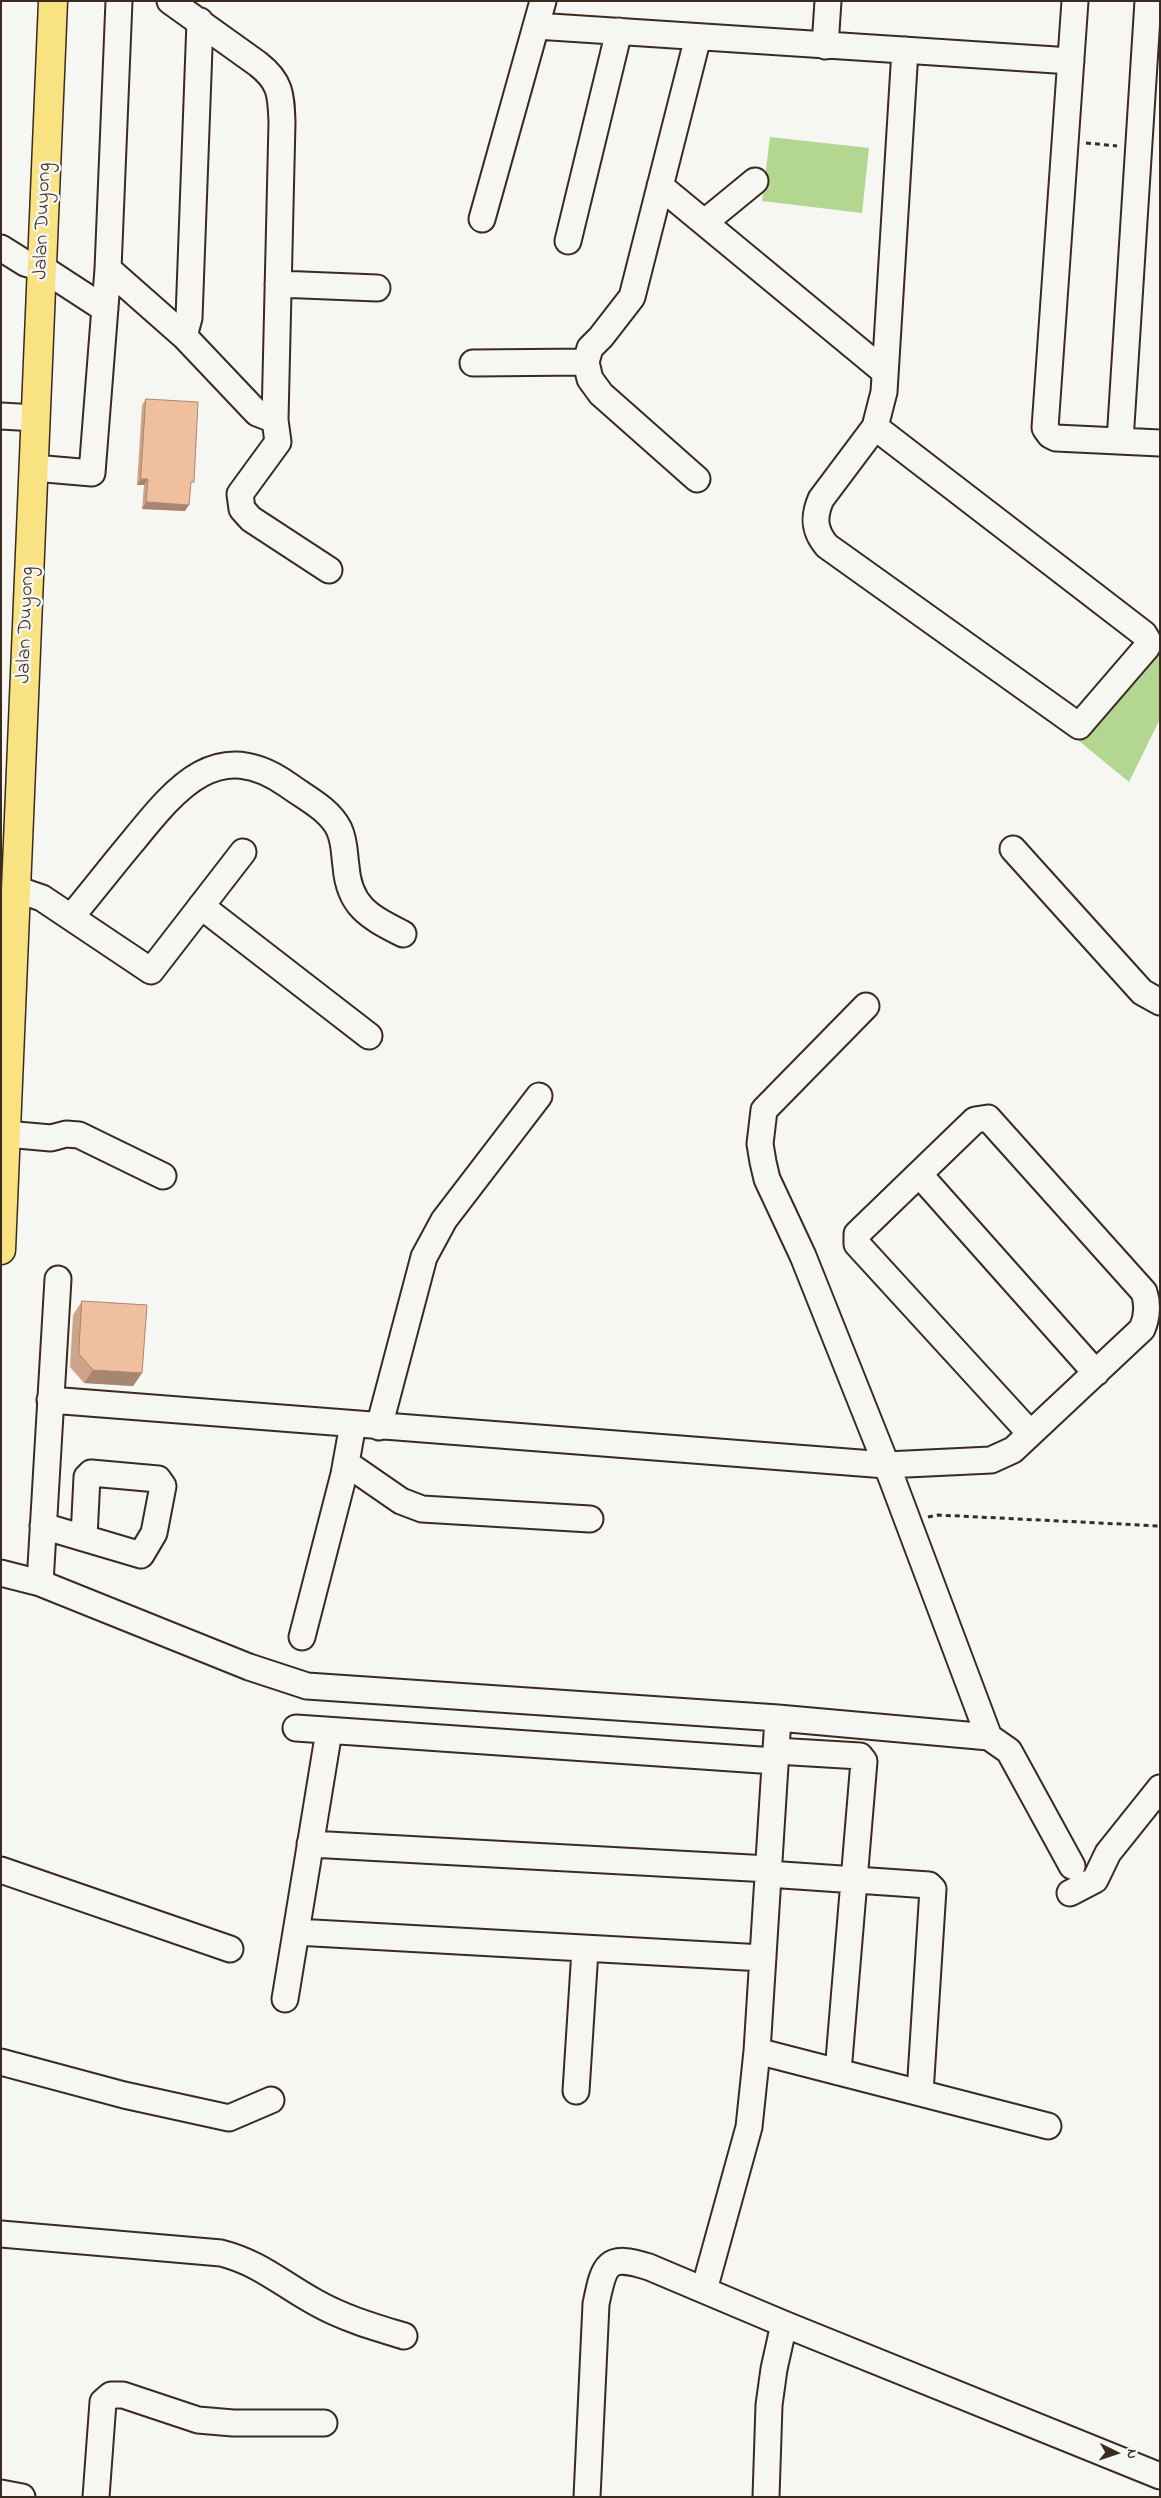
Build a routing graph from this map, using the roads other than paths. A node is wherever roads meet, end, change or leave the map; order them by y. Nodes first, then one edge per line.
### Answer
1 (53, 1) edge
2 (119, 1) edge
3 (170, 1) edge
4 (543, 1) edge
5 (828, 1) edge
6 (1075, 1) edge
7 (1148, 1) edge
8 (200, 20) junction
9 (536, 26) junction
10 (619, 31) junction
11 (698, 36) junction
12 (825, 46) junction
13 (905, 50) junction
14 (1071, 61) junction
15 (755, 181) dead end
16 (660, 186) junction
17 (482, 219) dead end
18 (704, 222) junction
19 (568, 241) dead end
20 (2, 250) edge
21 (42, 268) junction
22 (108, 269) junction
23 (278, 284) junction
24 (377, 288) dead end
25 (105, 309) junction
26 (184, 336) junction
27 (586, 362) junction
28 (473, 363) dead end
29 (885, 372) junction
30 (1, 416) edge
31 (36, 418) junction
32 (275, 420) junction
33 (875, 426) junction
34 (1120, 441) junction
35 (1160, 443) edge
36 (34, 468) junction
37 (697, 479) dead end
38 (329, 570) dead end
39 (1013, 849) dead end
40 (243, 852) dead end
41 (16, 889) junction
42 (201, 906) junction
43 (71, 917) junction
44 (403, 934) dead end
45 (1160, 1002) edge
46 (866, 1006) dead end
47 (369, 1036) dead end
48 (539, 1096) dead end
49 (4, 1140) edge
50 (919, 1174) junction
51 (163, 1176) dead end
52 (1, 1250) edge
53 (58, 1279) dead end
54 (1096, 1372) junction
55 (50, 1400) junction
56 (354, 1424) junction
57 (379, 1427) junction
58 (1030, 1433) junction
59 (346, 1463) junction
60 (889, 1472) junction
61 (590, 1519) dead end
62 (43, 1526) junction
63 (84, 1536) junction
64 (1, 1573) edge
65 (40, 1583) junction
66 (302, 1637) dead end
67 (778, 1718) junction
68 (296, 1728) dead end
69 (329, 1731) junction
70 (989, 1737) junction
71 (776, 1756) junction
72 (1160, 1788) edge
73 (310, 1844) junction
74 (1072, 1866) dead end
75 (1, 1870) edge
76 (769, 1871) junction
77 (854, 1880) junction
78 (1070, 1893) dead end
79 (296, 1932) junction
80 (230, 1949) dead end
81 (585, 1950) junction
82 (763, 1958) junction
83 (285, 1999) dead end
84 (757, 2051) junction
85 (1, 2062) edge
86 (838, 2072) junction
87 (576, 2090) dead end
88 (920, 2093) junction
89 (271, 2100) dead end
90 (1048, 2126) dead end
91 (1, 2234) edge
92 (704, 2290) junction
93 (784, 2324) junction
94 (404, 2336) dead end
95 (324, 2423) dead end
96 (1160, 2476) edge
97 (1, 2493) edge
98 (22, 2497) edge
99 (96, 2497) edge
100 (587, 2497) edge
101 (766, 2497) edge

1 - 21 main road, Jalan Duyong
2 - 22 street
3 - 8 street
4 - 9 street
5 - 12 street
6 - 14 street
7 - 34 street
8 - 23 street
8 - 26 street
9 - 10 street
9 - 17 street
10 - 11 street
10 - 19 street
11 - 12 street
11 - 16 street
12 - 13 street
13 - 14 street
13 - 29 street
14 - 34 street
15 - 18 street
16 - 18 street
16 - 27 street
18 - 29 street
20 - 21 street
21 - 25 street
21 - 31 main road, Jalan Duyong
22 - 25 street
22 - 26 street
23 - 24 street
23 - 32 street
25 - 36 street
26 - 32 street
27 - 28 street
27 - 37 street
29 - 33 street
30 - 31 street
31 - 36 main road, Jalan Duyong
32 - 38 street
33 - 33 street
34 - 35 street
36 - 41 main road, Jalan Duyong
39 - 45 street
40 - 42 street
41 - 43 street
41 - 49 main road, Jalan Duyong
42 - 43 street
42 - 47 street
43 - 44 street
46 - 60 street
48 - 57 street
49 - 51 street
49 - 52 main road, Jalan Duyong
50 - 54 street
50 - 54 street
50 - 58 street
53 - 55 street
54 - 58 street
55 - 56 street
55 - 62 street
56 - 57 street
56 - 59 street
57 - 60 street
58 - 60 street
59 - 61 street
59 - 66 street
60 - 70 street
62 - 63 street
62 - 65 street
63 - 63 street
64 - 65 street
65 - 67 street
67 - 70 street
67 - 71 street
68 - 69 street
69 - 71 street
69 - 73 street
70 - 74 street
71 - 76 street
71 - 77 street
72 - 78 street
73 - 76 street
73 - 79 street
75 - 80 street
76 - 77 street
76 - 82 street
77 - 86 street
77 - 88 street
79 - 81 street
79 - 83 street
81 - 82 street
81 - 87 street
82 - 84 street
84 - 86 street
84 - 92 street
85 - 89 street
86 - 88 street
88 - 90 street
91 - 94 street
92 - 93 street
92 - 100 street
93 - 96 street
93 - 101 street
95 - 99 street
97 - 98 street

